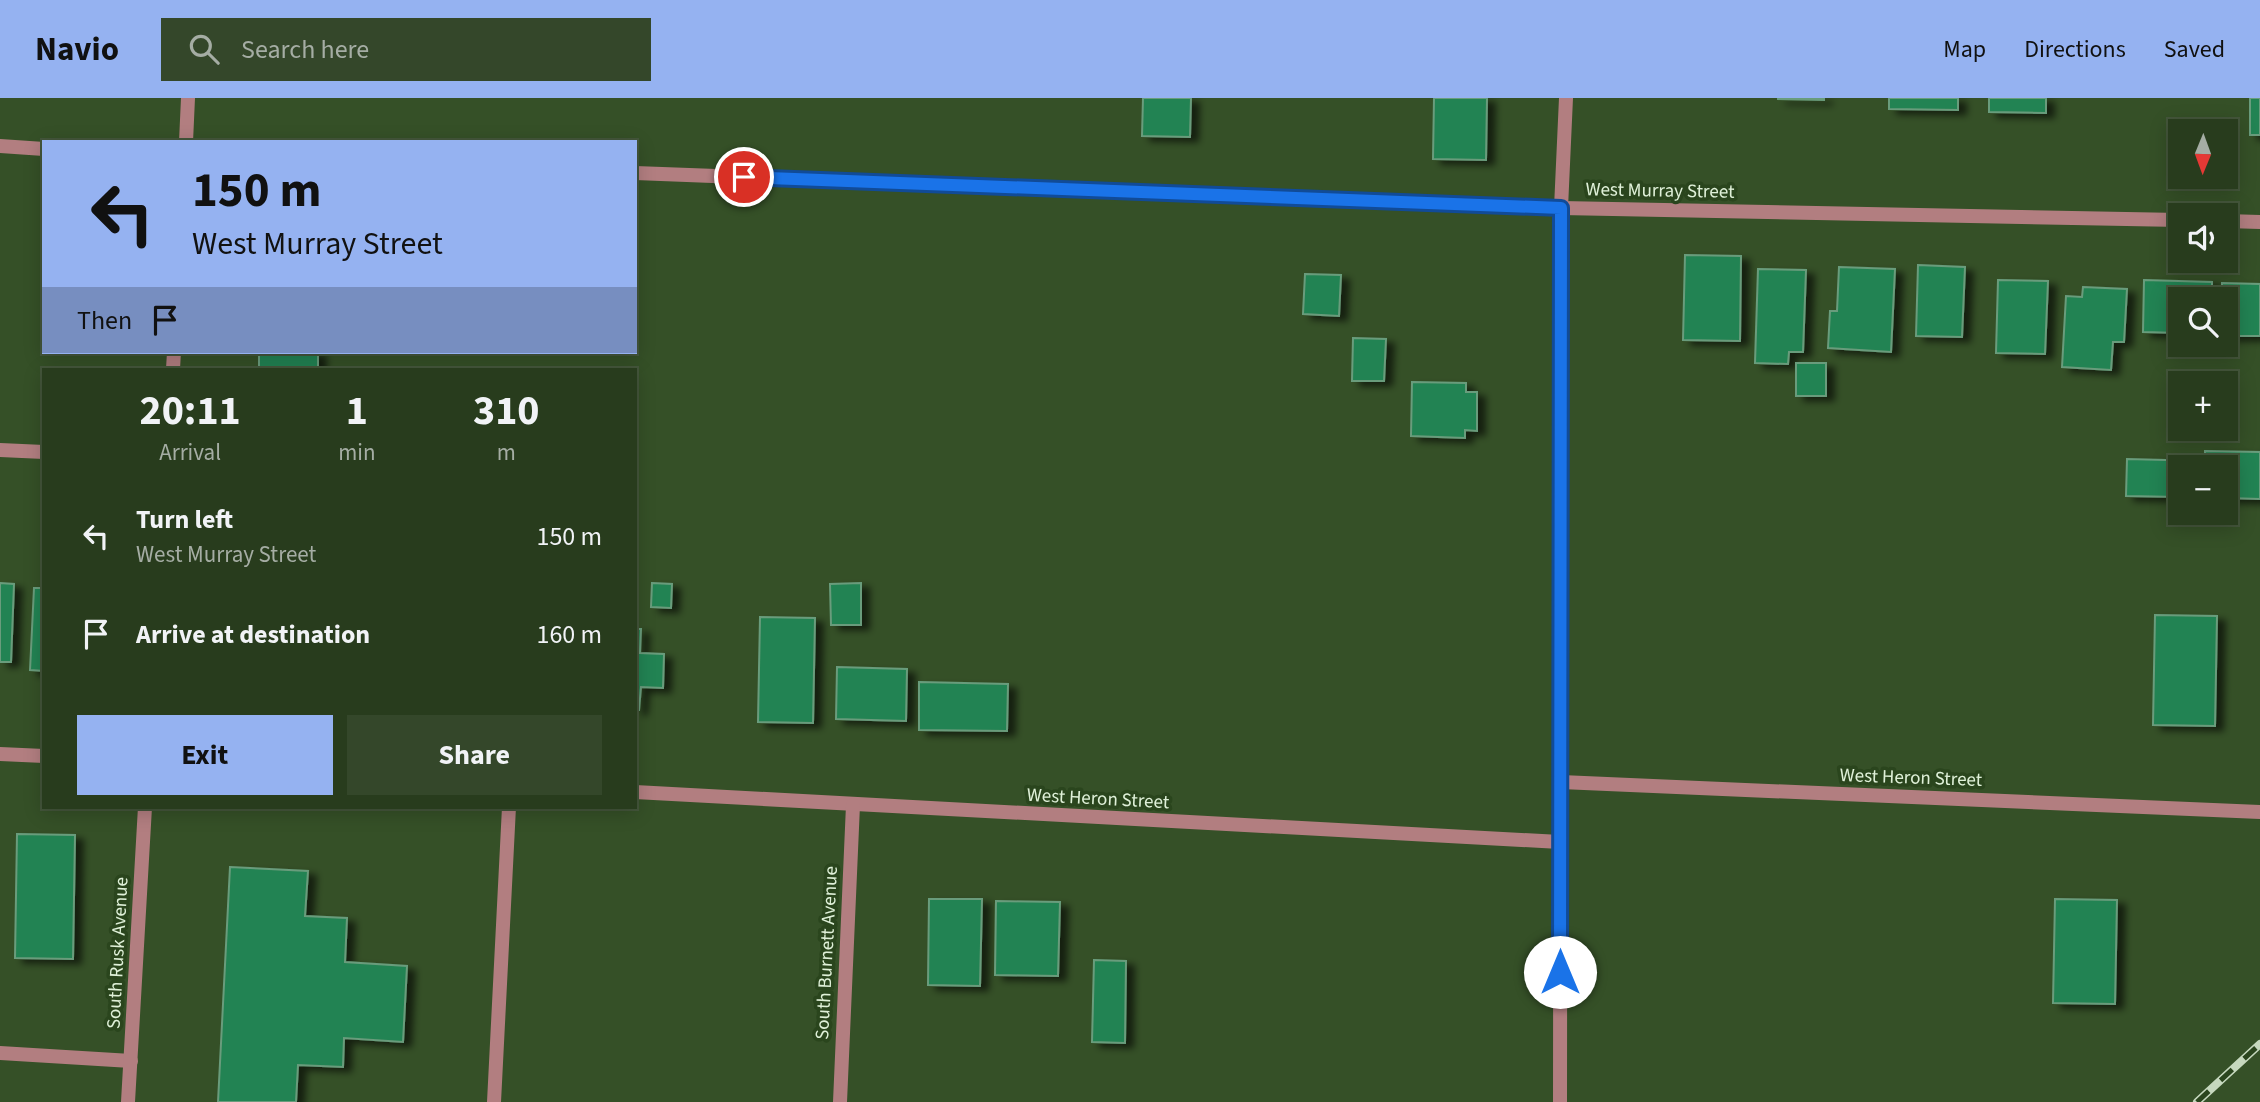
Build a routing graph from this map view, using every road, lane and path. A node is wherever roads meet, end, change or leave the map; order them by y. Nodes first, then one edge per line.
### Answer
1 (188, 98) edge
2 (1566, 98) edge
3 (187, 140) edge
4 (0, 146) edge
5 (42, 149) edge
6 (637, 173) edge
7 (1561, 208) junction
8 (2168, 220) edge
9 (2238, 221) edge
10 (2260, 222) edge
11 (0, 450) edge
12 (42, 453) edge
13 (0, 754) edge
14 (42, 756) edge
15 (1561, 782) junction
16 (637, 792) edge
17 (853, 805) junction
18 (145, 809) edge
19 (509, 809) edge
20 (2260, 812) edge
21 (1560, 842) junction
22 (0, 1053) edge
23 (131, 1061) junction
24 (128, 1102) edge
25 (494, 1102) edge
26 (840, 1102) edge
27 (1560, 1102) edge

1 - 3 street
2 - 7 street
4 - 5 street
6 - 7 street, West Murray Street
7 - 8 street, West Murray Street
7 - 15 street
9 - 10 street
11 - 12 street
13 - 14 street
15 - 20 street, West Heron Street
15 - 21 street
16 - 17 street, West Heron Street
17 - 21 street, West Heron Street
17 - 26 street, South Burnett Avenue
18 - 23 street, South Rusk Avenue
19 - 25 street
21 - 27 street
22 - 23 street
23 - 24 street, South Rusk Avenue

